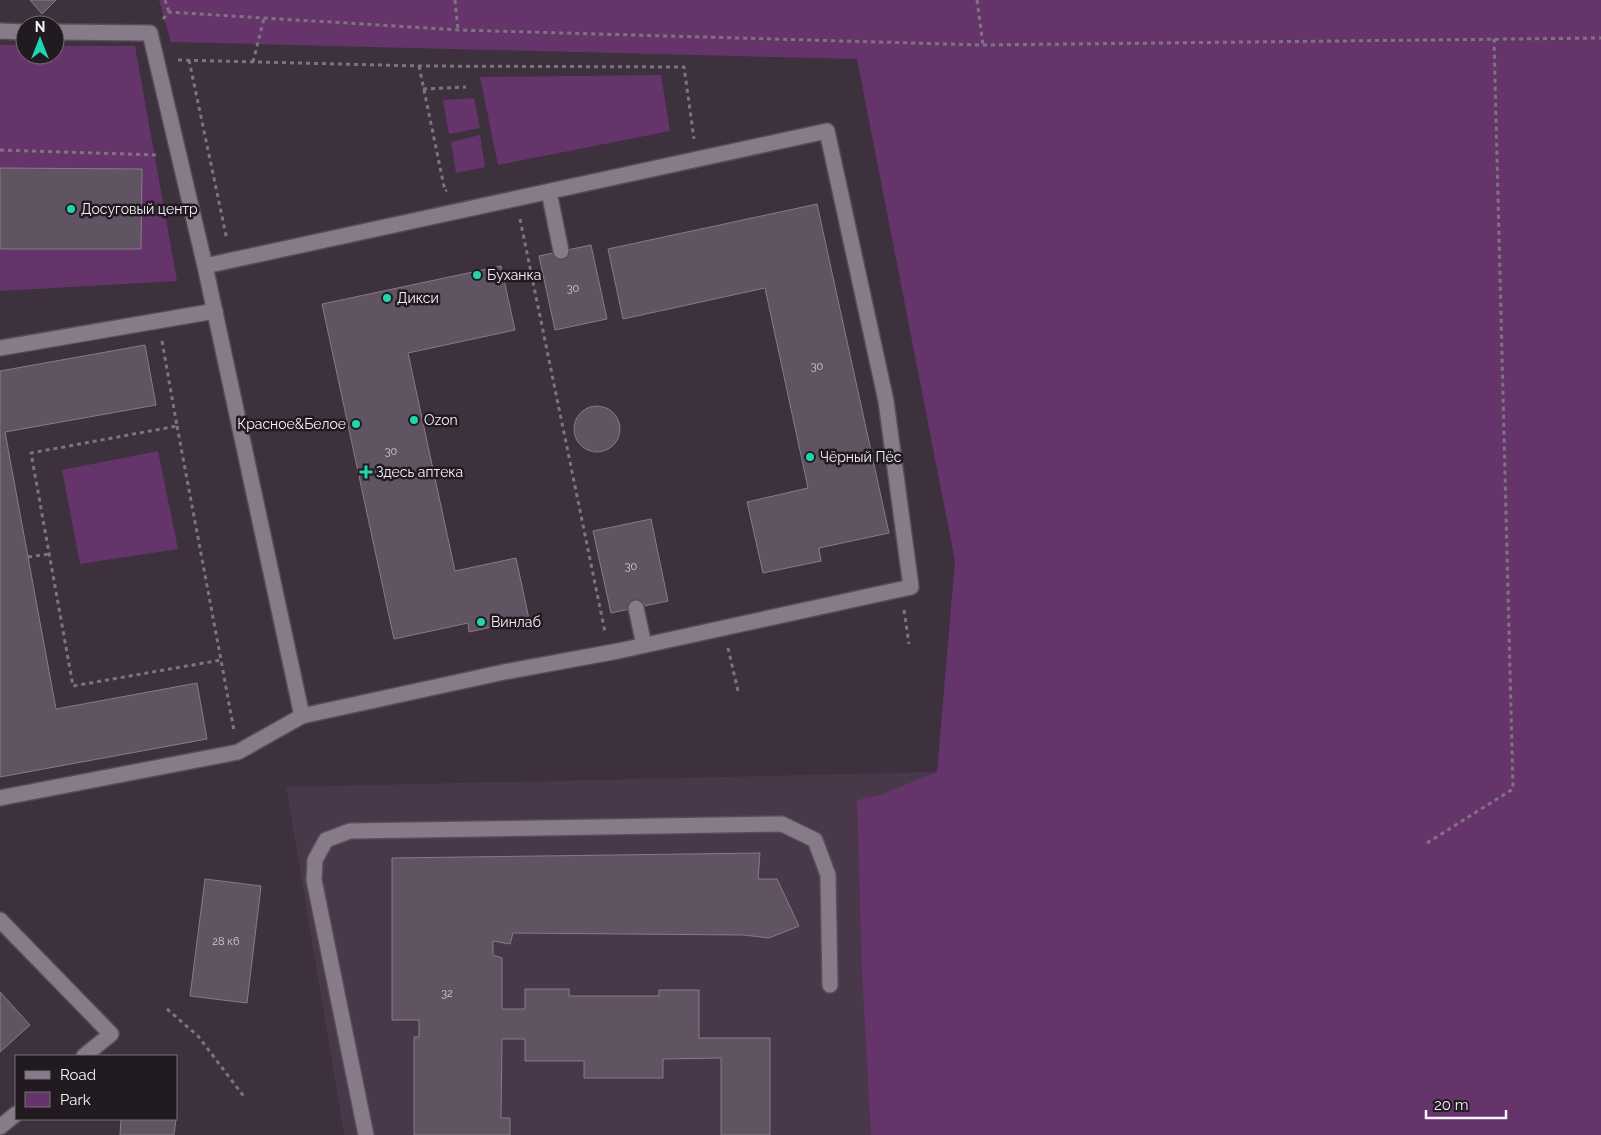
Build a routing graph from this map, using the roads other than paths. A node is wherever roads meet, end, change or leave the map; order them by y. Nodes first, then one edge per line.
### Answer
1 (0, 31) edge
2 (15, 32) edge
3 (65, 32) edge
4 (549, 192) junction
5 (561, 251) dead end
6 (205, 266) junction
7 (215, 311) junction
8 (0, 348) edge
9 (636, 608) dead end
10 (644, 645) junction
11 (302, 716) junction
12 (0, 798) edge
13 (0, 920) edge
14 (830, 985) dead end
15 (85, 1055) edge
16 (15, 1115) edge
17 (0, 1127) edge
18 (366, 1135) edge

1 - 2 lane
3 - 6 lane
4 - 5 lane
4 - 6 lane
4 - 10 lane
6 - 7 lane
7 - 8 lane
7 - 11 lane
9 - 10 lane
10 - 11 lane
11 - 12 lane
13 - 15 lane
14 - 18 lane
16 - 17 lane

